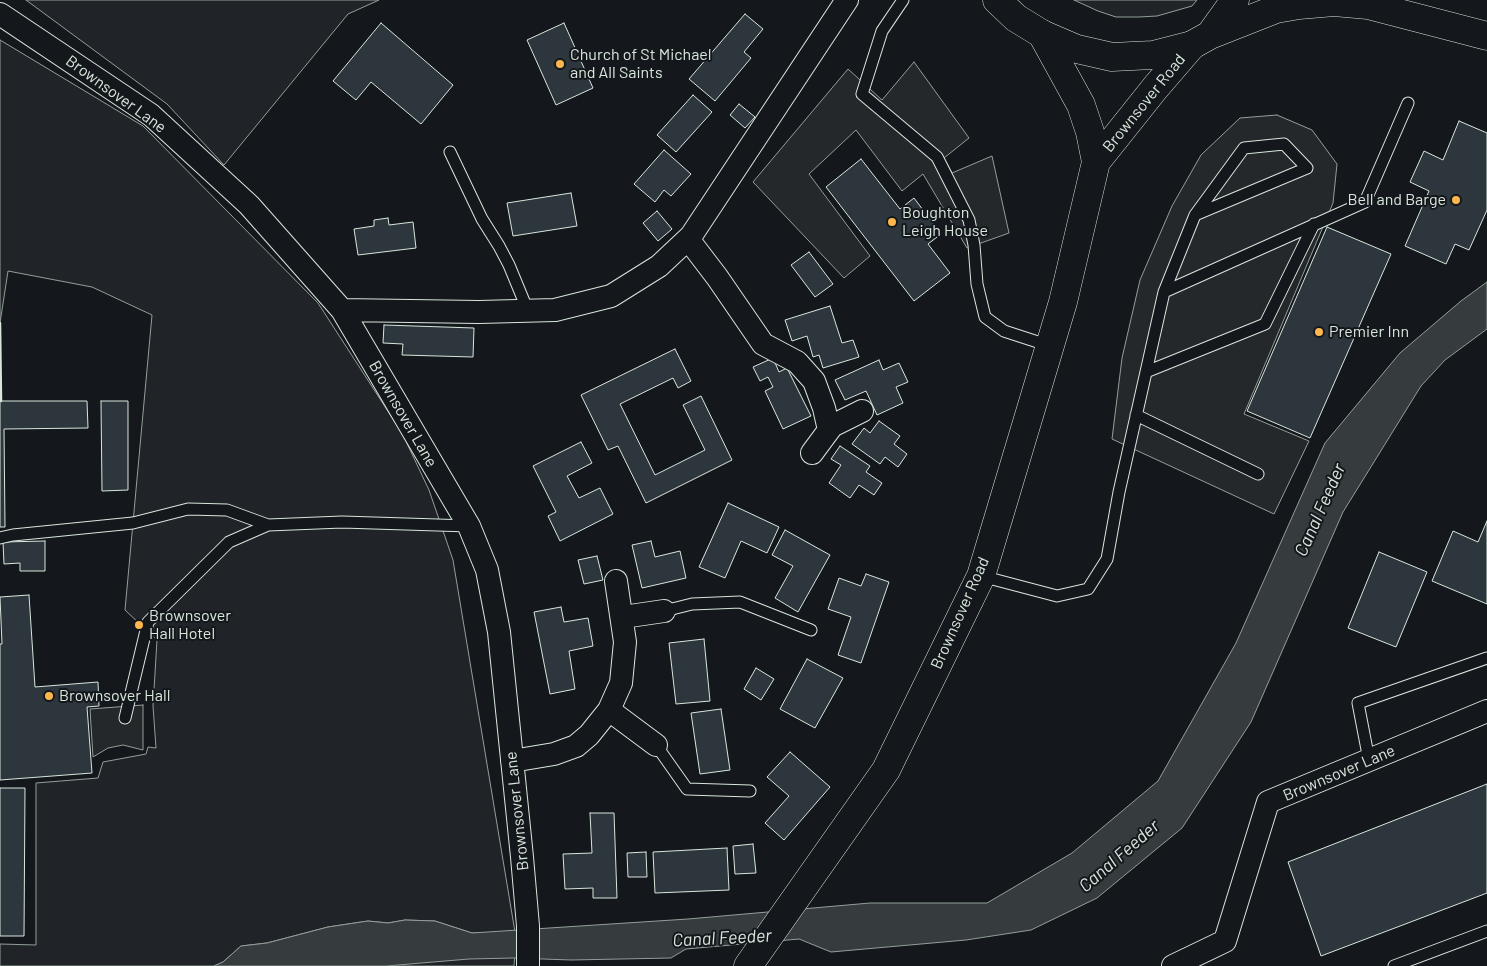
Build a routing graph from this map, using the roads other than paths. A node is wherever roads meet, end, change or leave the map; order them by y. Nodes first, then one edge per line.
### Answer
1 (847, 0) edge
2 (904, 0) edge
3 (1235, 0) edge
4 (997, 1) edge
5 (0, 14) edge
6 (1042, 34) junction
7 (1487, 36) edge
8 (1201, 40) junction
9 (1408, 103) dead end
10 (450, 152) dead end
11 (1096, 162) junction
12 (1195, 215) junction
13 (1314, 224) junction
14 (688, 239) junction
15 (1164, 292) junction
16 (342, 310) junction
17 (528, 311) junction
18 (1050, 346) junction
19 (1146, 372) junction
20 (862, 411) dead end
21 (1136, 415) junction
22 (829, 430) junction
23 (812, 453) dead end
24 (1258, 474) dead end
25 (268, 525) junction
26 (469, 526) junction
27 (0, 538) edge
28 (981, 576) junction
29 (616, 581) dead end
30 (664, 611) joint
31 (622, 618) junction
32 (811, 630) dead end
33 (1487, 658) edge
34 (609, 710) junction
35 (1487, 710) edge
36 (126, 718) dead end
37 (656, 745) joint
38 (1369, 760) junction
39 (512, 761) junction
40 (750, 791) dead end
41 (1487, 931) edge
42 (528, 966) edge
43 (748, 966) edge
44 (1172, 966) edge
45 (1394, 966) edge

1 - 14 street
2 - 18 lane
3 - 8 main road, Brownsover Road
4 - 6 main road
5 - 16 street, Brownsover Lane
6 - 8 main road
6 - 11 main road, Brownsover Road
7 - 8 main road
8 - 11 main road, Brownsover Road
9 - 13 lane
10 - 17 lane
11 - 18 main road, Brownsover Road
12 - 12 lane
12 - 15 lane
13 - 15 lane
13 - 19 lane
14 - 17 street
14 - 22 street
15 - 19 lane
16 - 17 street
16 - 26 street, Brownsover Lane
18 - 28 main road, Brownsover Road
19 - 21 lane
20 - 22 street
21 - 24 lane
21 - 28 lane
22 - 23 street
25 - 26 lane
25 - 27 lane
25 - 36 lane
26 - 39 street, Brownsover Lane
28 - 43 main road, Brownsover Road
29 - 31 street
30 - 31 street
30 - 32 lane
31 - 34 street
33 - 38 lane
34 - 37 street
34 - 39 street
35 - 38 street, Brownsover Lane
37 - 40 lane
38 - 44 street, Brownsover Lane
39 - 42 street, Brownsover Lane
41 - 45 lane

